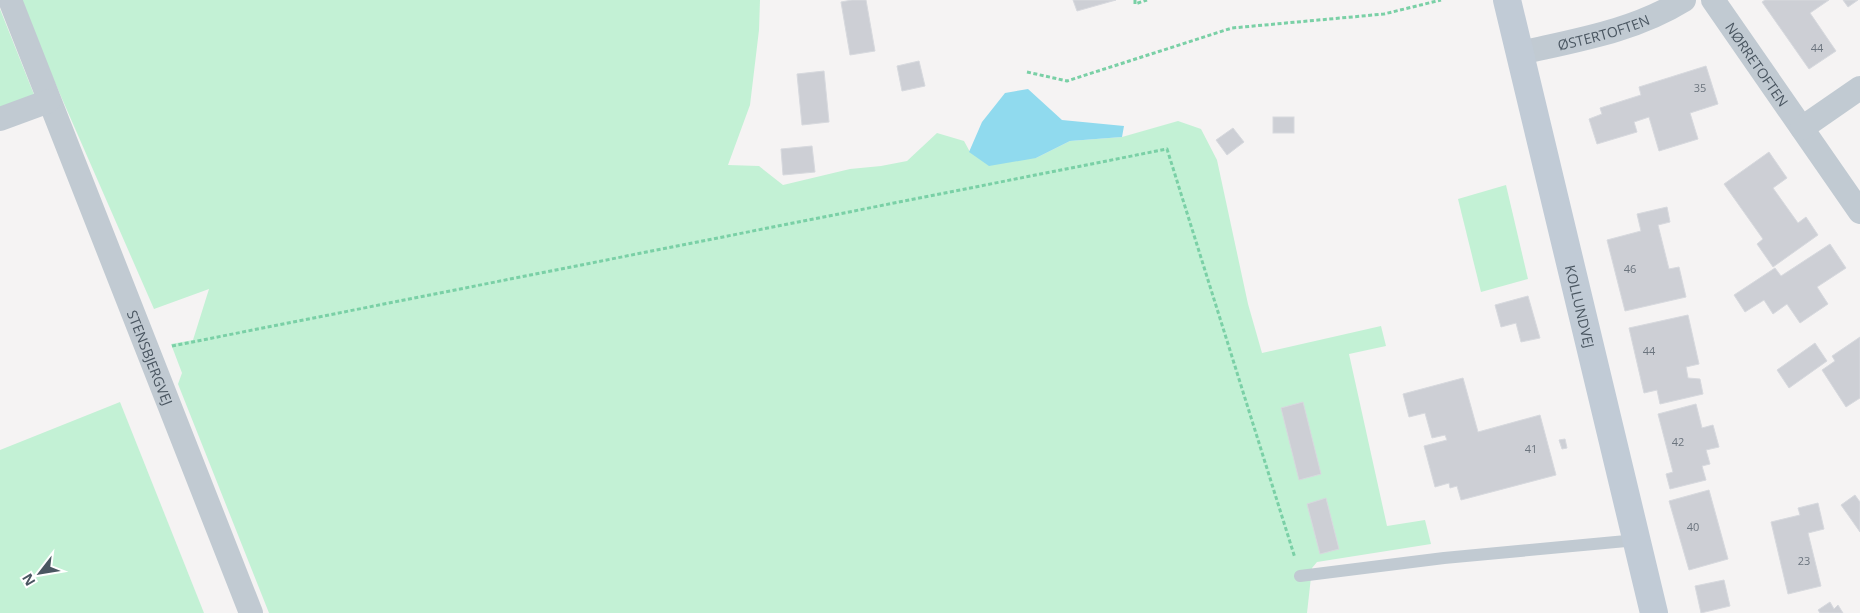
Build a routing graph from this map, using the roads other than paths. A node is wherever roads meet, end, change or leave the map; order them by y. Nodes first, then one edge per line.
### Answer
1 (10, 0) edge
2 (1508, 0) edge
3 (1684, 0) edge
4 (1713, 0) edge
5 (1520, 53) junction
6 (1860, 88) edge
7 (49, 100) junction
8 (0, 119) edge
9 (1802, 128) junction
10 (1860, 212) edge
11 (1637, 540) junction
12 (1300, 576) road end
13 (251, 613) edge
14 (1654, 613) edge

1 - 7 street, STENSBJERGVEJ
2 - 5 street, KOLLUNDVEJ
3 - 5 street, ØSTERTOFTEN
4 - 9 street, NØRRETOFTEN
5 - 11 street, KOLLUNDVEJ
6 - 9 street
7 - 8 street
7 - 13 street, STENSBJERGVEJ
9 - 10 street, NØRRETOFTEN
11 - 12 lane
11 - 14 street, KOLLUNDVEJ

